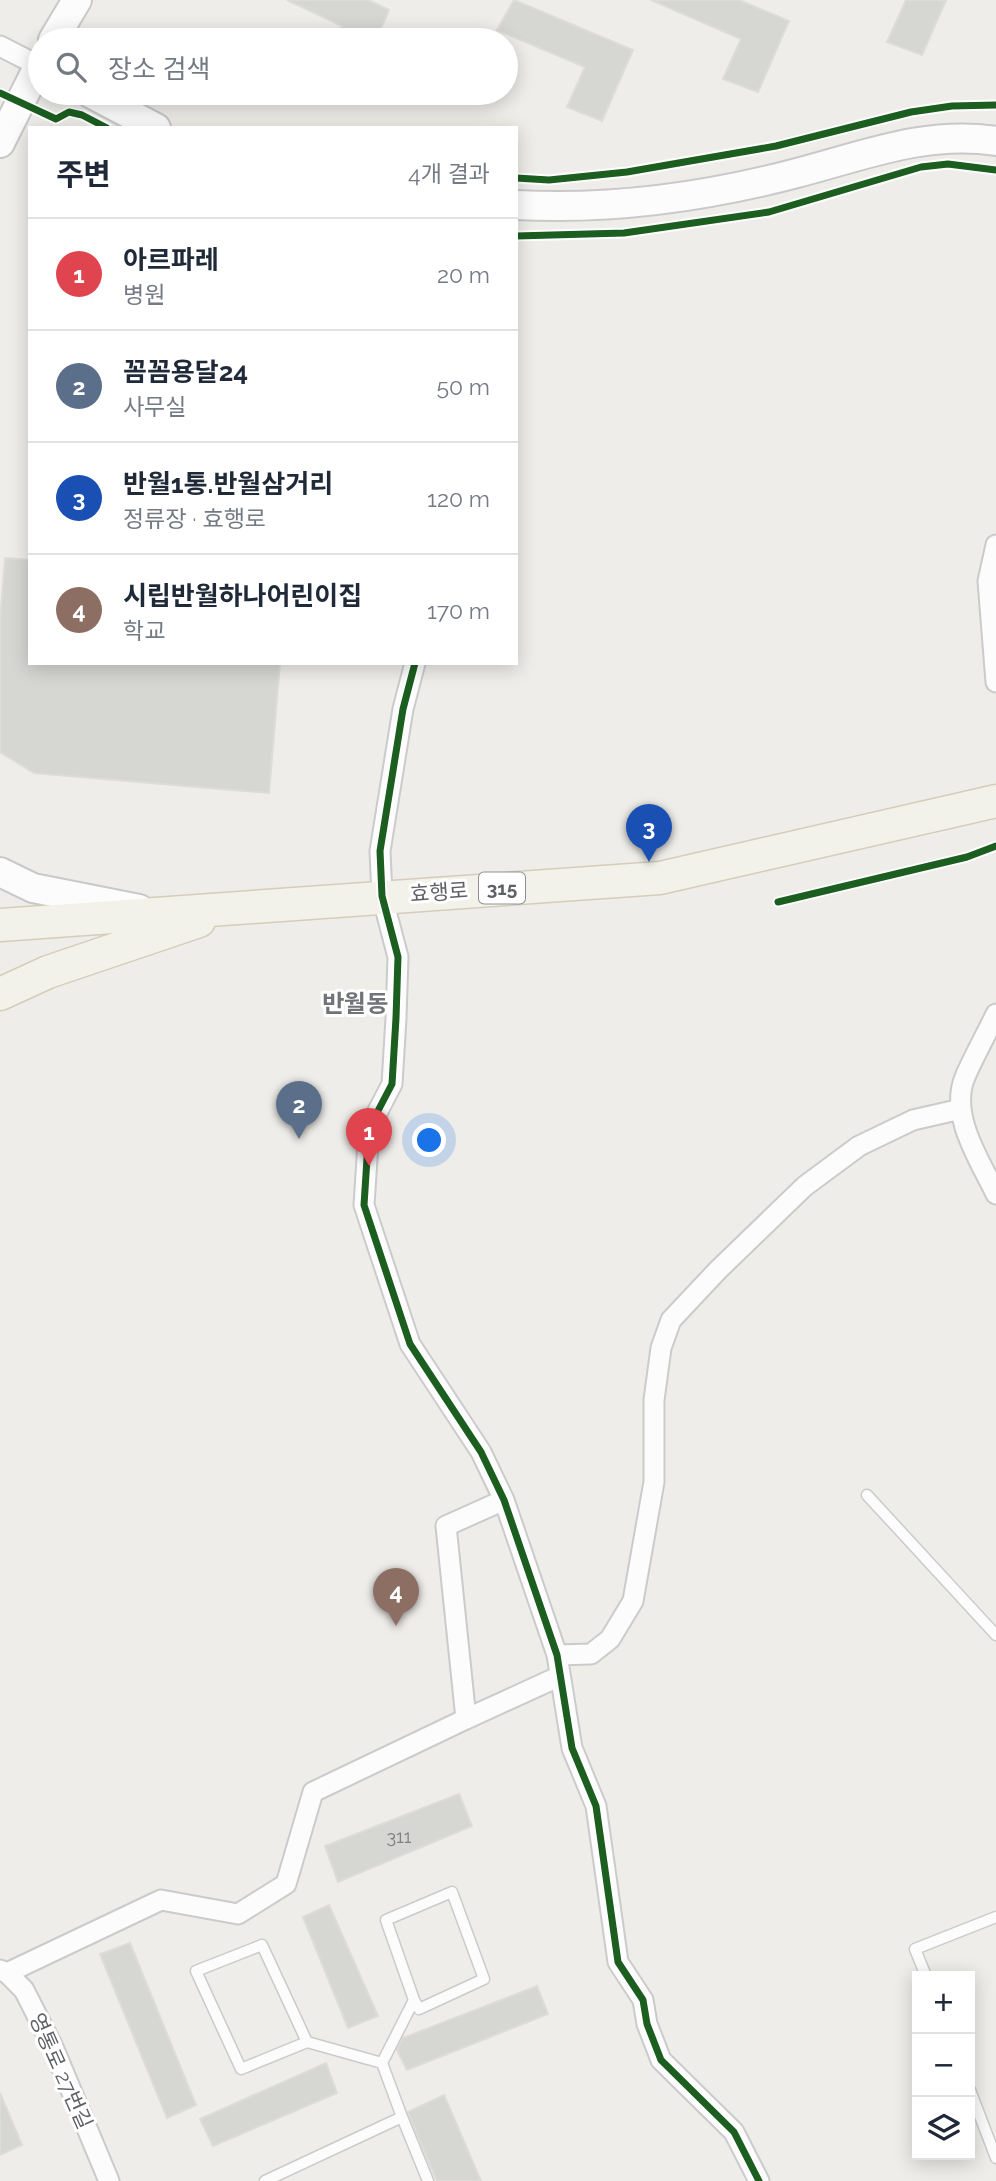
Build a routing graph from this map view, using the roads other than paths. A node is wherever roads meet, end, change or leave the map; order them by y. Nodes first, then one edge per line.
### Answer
1 (77, 0) edge
2 (60, 28) edge
3 (0, 46) edge
4 (28, 59) edge
5 (28, 88) edge
6 (113, 105) edge
7 (152, 126) edge
8 (996, 141) edge
9 (0, 143) edge
10 (518, 205) edge
11 (996, 545) edge
12 (414, 665) edge
13 (996, 682) edge
14 (996, 801) edge
15 (0, 872) edge
16 (382, 896) junction
17 (243, 906) junction
18 (159, 913) junction
19 (0, 925) edge
20 (0, 994) edge
21 (996, 1014) edge
22 (961, 1110) junction
23 (996, 1194) edge
24 (867, 1495) dead end
25 (504, 1500) junction
26 (996, 1635) edge
27 (557, 1655) junction
28 (560, 1676) junction
29 (466, 1719) junction
30 (996, 1917) edge
31 (924, 1971) edge
32 (3, 1972) edge
33 (414, 2000) junction
34 (307, 2042) junction
35 (382, 2063) junction
36 (973, 2097) edge
37 (402, 2117) junction
38 (996, 2158) edge
39 (109, 2181) edge
40 (265, 2181) edge
41 (428, 2181) edge
42 (759, 2181) edge

1 - 2 street
3 - 4 street
5 - 9 street
6 - 7 street
8 - 10 street
11 - 13 street
12 - 16 street
14 - 16 main road, 효행로 / 315
15 - 18 street
16 - 17 main road, 효행로 / 315
16 - 25 street
17 - 18 main road, 효행로 / 315
17 - 20 main road, 315
18 - 19 main road, 효행로 / 315
21 - 22 street
22 - 23 street
22 - 27 street
24 - 26 lane
25 - 27 street
25 - 29 street
27 - 28 street
28 - 29 street
28 - 42 street
29 - 32 street
30 - 31 lane
32 - 39 street, 영통로 27번길
33 - 33 lane
33 - 35 lane
34 - 34 lane
34 - 35 lane
35 - 37 lane
36 - 38 lane
37 - 40 lane
37 - 41 lane

